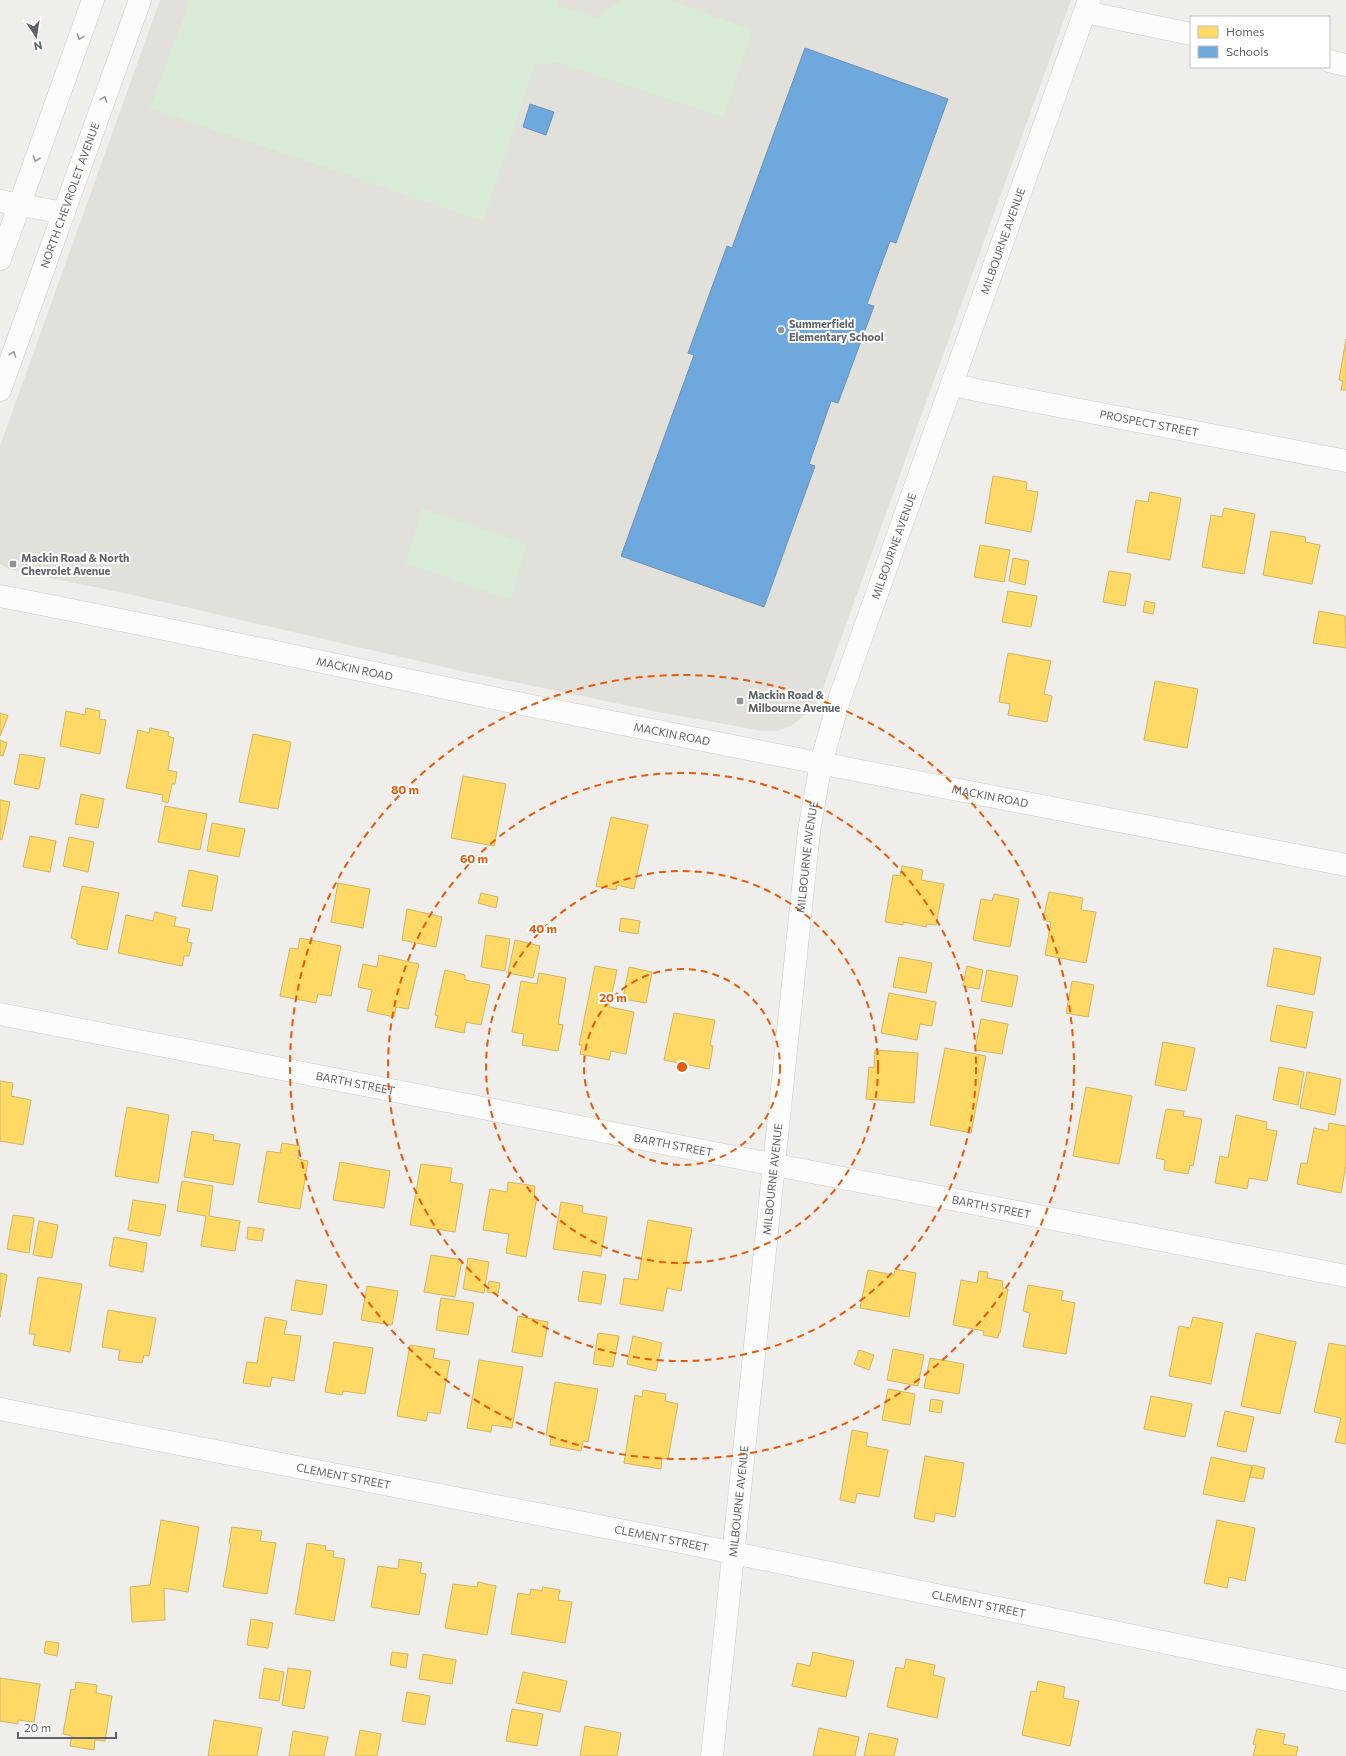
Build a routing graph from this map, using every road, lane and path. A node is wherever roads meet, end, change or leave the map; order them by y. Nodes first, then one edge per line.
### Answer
1 (93, 0) edge
2 (140, 0) edge
3 (1087, 6) edge
4 (1190, 34) edge
5 (1330, 61) edge
6 (1346, 64) edge
7 (10, 203) edge
8 (64, 214) junction
9 (0, 258) edge
10 (952, 384) junction
11 (0, 390) edge
12 (1346, 461) edge
13 (0, 596) edge
14 (821, 763) junction
15 (1346, 865) edge
16 (0, 1014) edge
17 (774, 1165) junction
18 (1346, 1276) edge
19 (0, 1409) edge
20 (734, 1552) junction
21 (1346, 1680) edge
22 (712, 1756) edge

1 -> 7 street
8 -> 2 street, NORTH CHEVROLET AVENUE
3 - 4 street
3 - 10 street, MILBOURNE AVENUE
5 - 6 street
7 - 8 street
7 - 9 street
11 -> 8 street, NORTH CHEVROLET AVENUE
10 - 12 street, PROSPECT STREET
10 - 14 street, MILBOURNE AVENUE
13 - 14 street, MACKIN ROAD
14 - 15 street, MACKIN ROAD
14 - 17 street, MILBOURNE AVENUE
16 - 17 street, BARTH STREET
17 - 18 street, BARTH STREET
17 - 20 street, MILBOURNE AVENUE
19 - 20 street, CLEMENT STREET
20 - 21 street, CLEMENT STREET
20 - 22 street, MILBOURNE AVENUE

